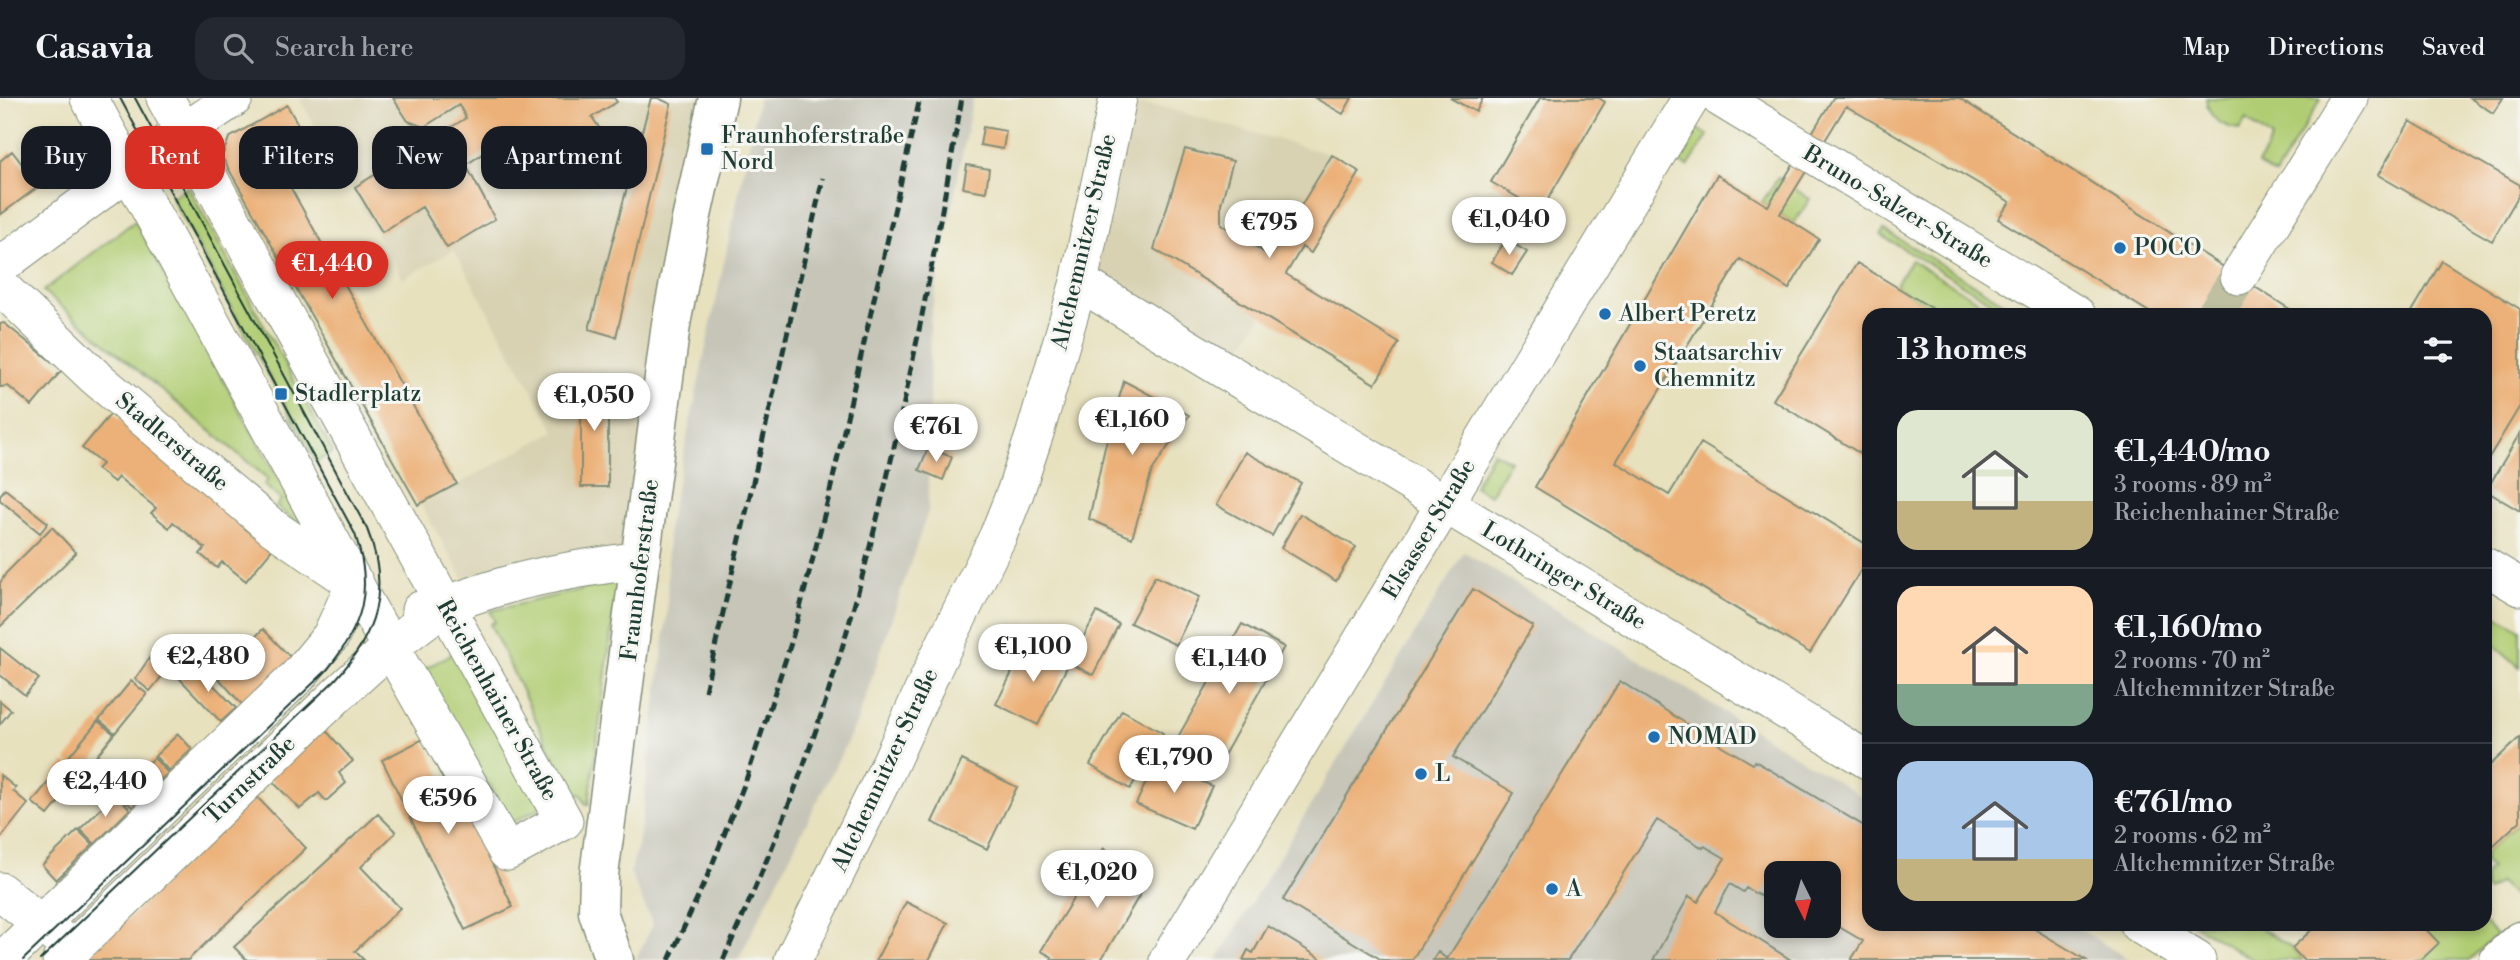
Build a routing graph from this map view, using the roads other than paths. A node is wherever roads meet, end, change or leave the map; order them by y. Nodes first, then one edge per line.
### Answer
1 (89, 98) edge
2 (165, 98) edge
3 (234, 98) edge
4 (718, 98) edge
5 (1118, 98) edge
6 (1691, 98) edge
7 (1720, 98) edge
8 (2350, 98) edge
9 (180, 126) edge
10 (192, 126) edge
11 (125, 164) edge
12 (125, 174) edge
13 (139, 189) edge
14 (215, 189) edge
15 (0, 266) edge
16 (2239, 276) tunnel mouth
17 (1079, 282) junction
18 (0, 286) edge
19 (2065, 308) edge
20 (1444, 504) junction
21 (641, 560) junction
22 (2492, 570) edge
23 (355, 583) junction
24 (2520, 587) edge
25 (444, 606) junction
26 (382, 633) junction
27 (331, 636) junction
28 (1862, 757) edge
29 (0, 891) edge
30 (40, 923) junction
31 (2149, 931) edge
32 (2520, 941) edge
33 (66, 955) edge
34 (3, 960) edge
35 (614, 960) edge
36 (793, 960) edge
37 (1168, 960) edge
38 (2197, 960) edge
39 (2500, 960) edge

1 - 11 street, Reichenhainer Straße
2 - 9 street, Reichenhainer Straße
3 - 10 street
4 - 21 main road, Fraunhoferstraße
5 - 17 street, Altchemnitzer Straße
6 - 20 street, Elsasser Straße
7 - 19 street, Bruno-Salzer-Straße
8 - 16 street
12 - 15 street
13 - 23 street, Reichenhainer Straße
14 - 25 street, Reichenhainer Straße
17 - 20 street, Lothringer Straße
17 - 36 street, Altchemnitzer Straße
18 - 23 street, Stadlerstraße
20 - 28 street, Lothringer Straße
20 - 37 street, Elsasser Straße
21 - 25 street, Turnstraße
21 - 35 main road, Fraunhoferstraße
22 - 24 street
23 - 26 street, Reichenhainer Straße
23 - 27 street, Turnstraße
25 - 26 street, Turnstraße
25 - 26 street, Reichenhainer Straße
26 - 27 street, Turnstraße
26 - 33 street, Turnstraße
27 - 30 street, Turnstraße
29 - 30 street
30 - 33 street
30 - 34 street, Turnstraße
31 - 38 street
32 - 39 main road

